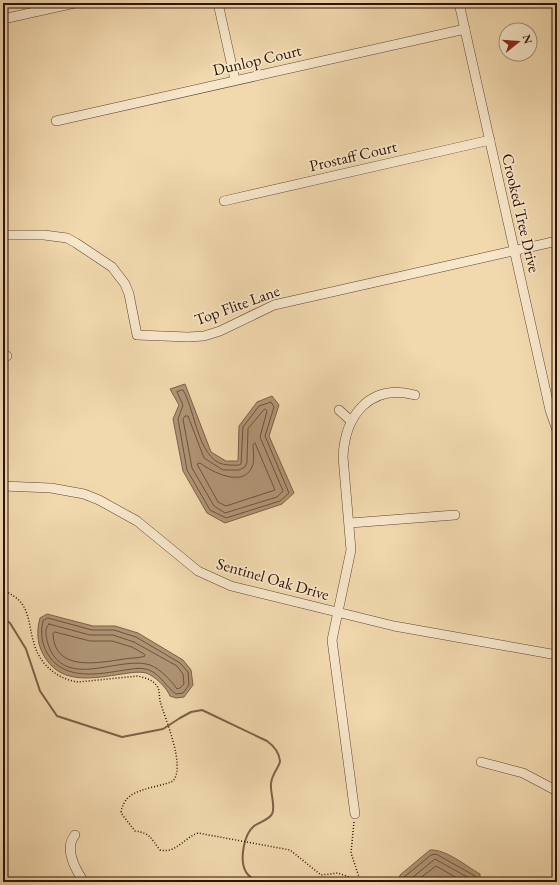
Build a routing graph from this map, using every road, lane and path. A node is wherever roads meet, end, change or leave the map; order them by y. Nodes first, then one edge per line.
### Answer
1 (75, 3) edge
2 (218, 3) edge
3 (459, 3) edge
4 (3, 19) edge
5 (465, 29) junction
6 (235, 80) junction
7 (56, 121) dead end
8 (490, 140) junction
9 (224, 201) dead end
10 (3, 235) edge
11 (557, 241) edge
12 (514, 251) junction
13 (415, 395) dead end
14 (340, 410) dead end
15 (351, 421) junction
16 (557, 430) edge
17 (3, 486) edge
18 (455, 515) dead end
19 (350, 523) junction
20 (3, 590) edge
21 (337, 613) junction
22 (557, 655) edge
23 (481, 762) dead end
24 (557, 792) edge
25 (355, 814) joint
26 (75, 834) dead end
27 (360, 880) junction
28 (84, 882) edge
29 (363, 882) edge

1 - 4 street
2 - 6 street
3 - 5 street, Crooked Tree Drive
5 - 6 street, Dunlop Court
5 - 8 street, Crooked Tree Drive
6 - 7 street, Dunlop Court
8 - 9 street, Prostaff Court
8 - 12 street, Crooked Tree Drive
10 - 12 street, Top Flite Lane
11 - 12 street, Top Flite Lane
12 - 16 street, Crooked Tree Drive
13 - 15 street
14 - 15 street
15 - 19 street
17 - 21 street, Sentinel Oak Drive
18 - 19 street
19 - 21 street
20 - 27 path
21 - 22 street, Sentinel Oak Drive
21 - 25 street
23 - 24 street
25 - 27 path
26 - 28 street
27 - 29 path

